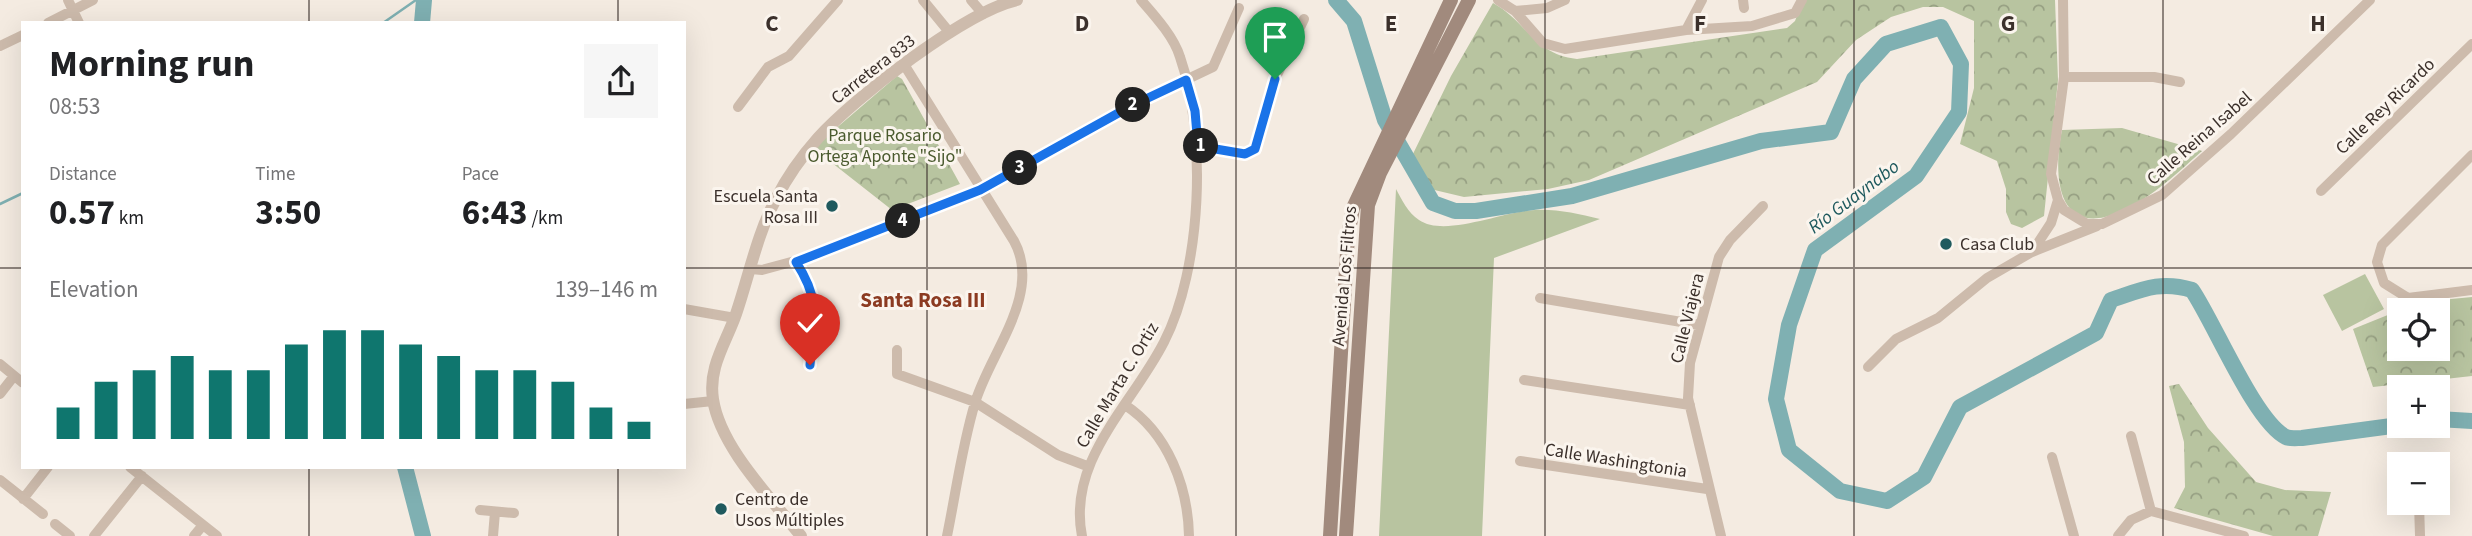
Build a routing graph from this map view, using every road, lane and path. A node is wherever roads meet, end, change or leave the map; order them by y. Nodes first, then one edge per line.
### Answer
1 (68, 0) edge
2 (93, 0) edge
3 (838, 0) edge
4 (923, 0) edge
5 (971, 0) edge
6 (1017, 0) edge
7 (1142, 0) edge
8 (1451, 0) edge
9 (1469, 0) edge
10 (1499, 0) edge
11 (1565, 0) edge
12 (1702, 0) edge
13 (1802, 0) edge
14 (2063, 0) edge
15 (2371, 0) edge
16 (1239, 8) dead end
17 (73, 10) junction
18 (1514, 10) junction
19 (983, 14) junction
20 (1304, 19) dead end
21 (52, 21) edge
22 (78, 21) edge
23 (1686, 30) junction
24 (950, 33) junction
25 (21, 36) edge
26 (2472, 44) edge
27 (0, 46) edge
28 (905, 65) junction
29 (1427, 68) junction
30 (2064, 77) junction
31 (1186, 80) junction
32 (2180, 82) dead end
33 (738, 107) dead end
34 (1198, 146) junction
35 (2470, 159) edge
36 (980, 190) junction
37 (2321, 191) dead end
38 (1364, 194) junction
39 (2058, 200) junction
40 (1763, 205) dead end
41 (2102, 224) junction
42 (2032, 252) junction
43 (796, 262) junction
44 (751, 269) junction
45 (2472, 290) edge
46 (1540, 298) dead end
47 (686, 309) edge
48 (735, 318) junction
49 (1699, 326) junction
50 (897, 350) dead end
51 (0, 364) edge
52 (810, 365) dead end
53 (1868, 367) dead end
54 (18, 379) edge
55 (1524, 380) dead end
56 (0, 394) edge
57 (713, 401) junction
58 (975, 402) junction
59 (686, 404) edge
60 (1125, 405) junction
61 (1690, 405) junction
62 (2131, 436) dead end
63 (2052, 457) dead end
64 (1520, 461) dead end
65 (1087, 467) junction
66 (46, 469) edge
67 (132, 469) edge
68 (142, 477) junction
69 (0, 480) edge
70 (1707, 489) junction
71 (23, 499) junction
72 (480, 510) dead end
73 (2151, 511) junction
74 (495, 512) junction
75 (514, 513) dead end
76 (43, 514) dead end
77 (2419, 515) edge
78 (55, 524) dead end
79 (203, 525) junction
80 (70, 536) edge
81 (94, 536) edge
82 (194, 536) edge
83 (217, 536) edge
84 (493, 536) edge
85 (801, 536) edge
86 (947, 536) edge
87 (1082, 536) edge
88 (1189, 536) edge
89 (1330, 536) edge
90 (1346, 536) edge
91 (1721, 536) edge
92 (2074, 536) edge
93 (2118, 536) edge
94 (2244, 536) edge
95 (2420, 536) edge

1 - 17 street
2 - 17 street
3 - 33 street
4 - 24 street
5 - 19 street
6 - 19 street, Carretera 833
7 - 31 street, Calle Marta C. Ortiz
8 - 29 main road, Avenida Los Filtros
9 - 29 main road, Avenida Los Filtros
10 - 18 street
11 - 18 street
12 - 23 street
13 - 23 street
14 - 30 street
15 - 41 street, Calle Reina Isabel
16 - 31 street
17 - 21 street
17 - 22 street
18 - 23 street
19 - 24 street, Carretera 833
20 - 34 street
24 - 28 street, Carretera 833
25 - 27 street
26 - 37 street, Calle Rey Ricardo
28 - 36 street
28 - 44 street, Carretera 833
29 - 38 main road, Avenida Los Filtros
30 - 32 street
30 - 39 street
31 - 34 street, Calle Marta C. Ortiz
31 - 36 street
34 - 60 street, Calle Marta C. Ortiz
35 - 45 street
36 - 43 street
36 - 58 street
38 - 89 main road, Avenida Los Filtros
38 - 90 main road, Avenida Los Filtros
39 - 41 street
39 - 42 street
40 - 49 street, Calle Viajera
41 - 42 street, Calle Reina Isabel
42 - 53 street, Calle Reina Isabel
43 - 44 street
43 - 52 street
44 - 48 street, Carretera 833
46 - 49 street
47 - 48 street
48 - 57 street, Carretera 833
49 - 61 street, Calle Viajera
50 - 58 street
51 - 54 street
54 - 56 street
55 - 61 street
57 - 59 street
57 - 85 street, Carretera 833
58 - 65 street
58 - 86 street
60 - 65 street, Calle Marta C. Ortiz
60 - 88 street
61 - 70 street, Calle Viajera
62 - 73 street
63 - 92 street
64 - 70 street, Calle Washingtonia
65 - 87 street, Calle Marta C. Ortiz
66 - 71 street
67 - 68 street
68 - 79 street
68 - 81 street
69 - 71 street
70 - 91 street, Calle Viajera
71 - 76 street
72 - 74 street
73 - 93 street
73 - 94 street
74 - 75 street
74 - 84 street
77 - 95 street
78 - 80 street
79 - 82 street
79 - 83 street

